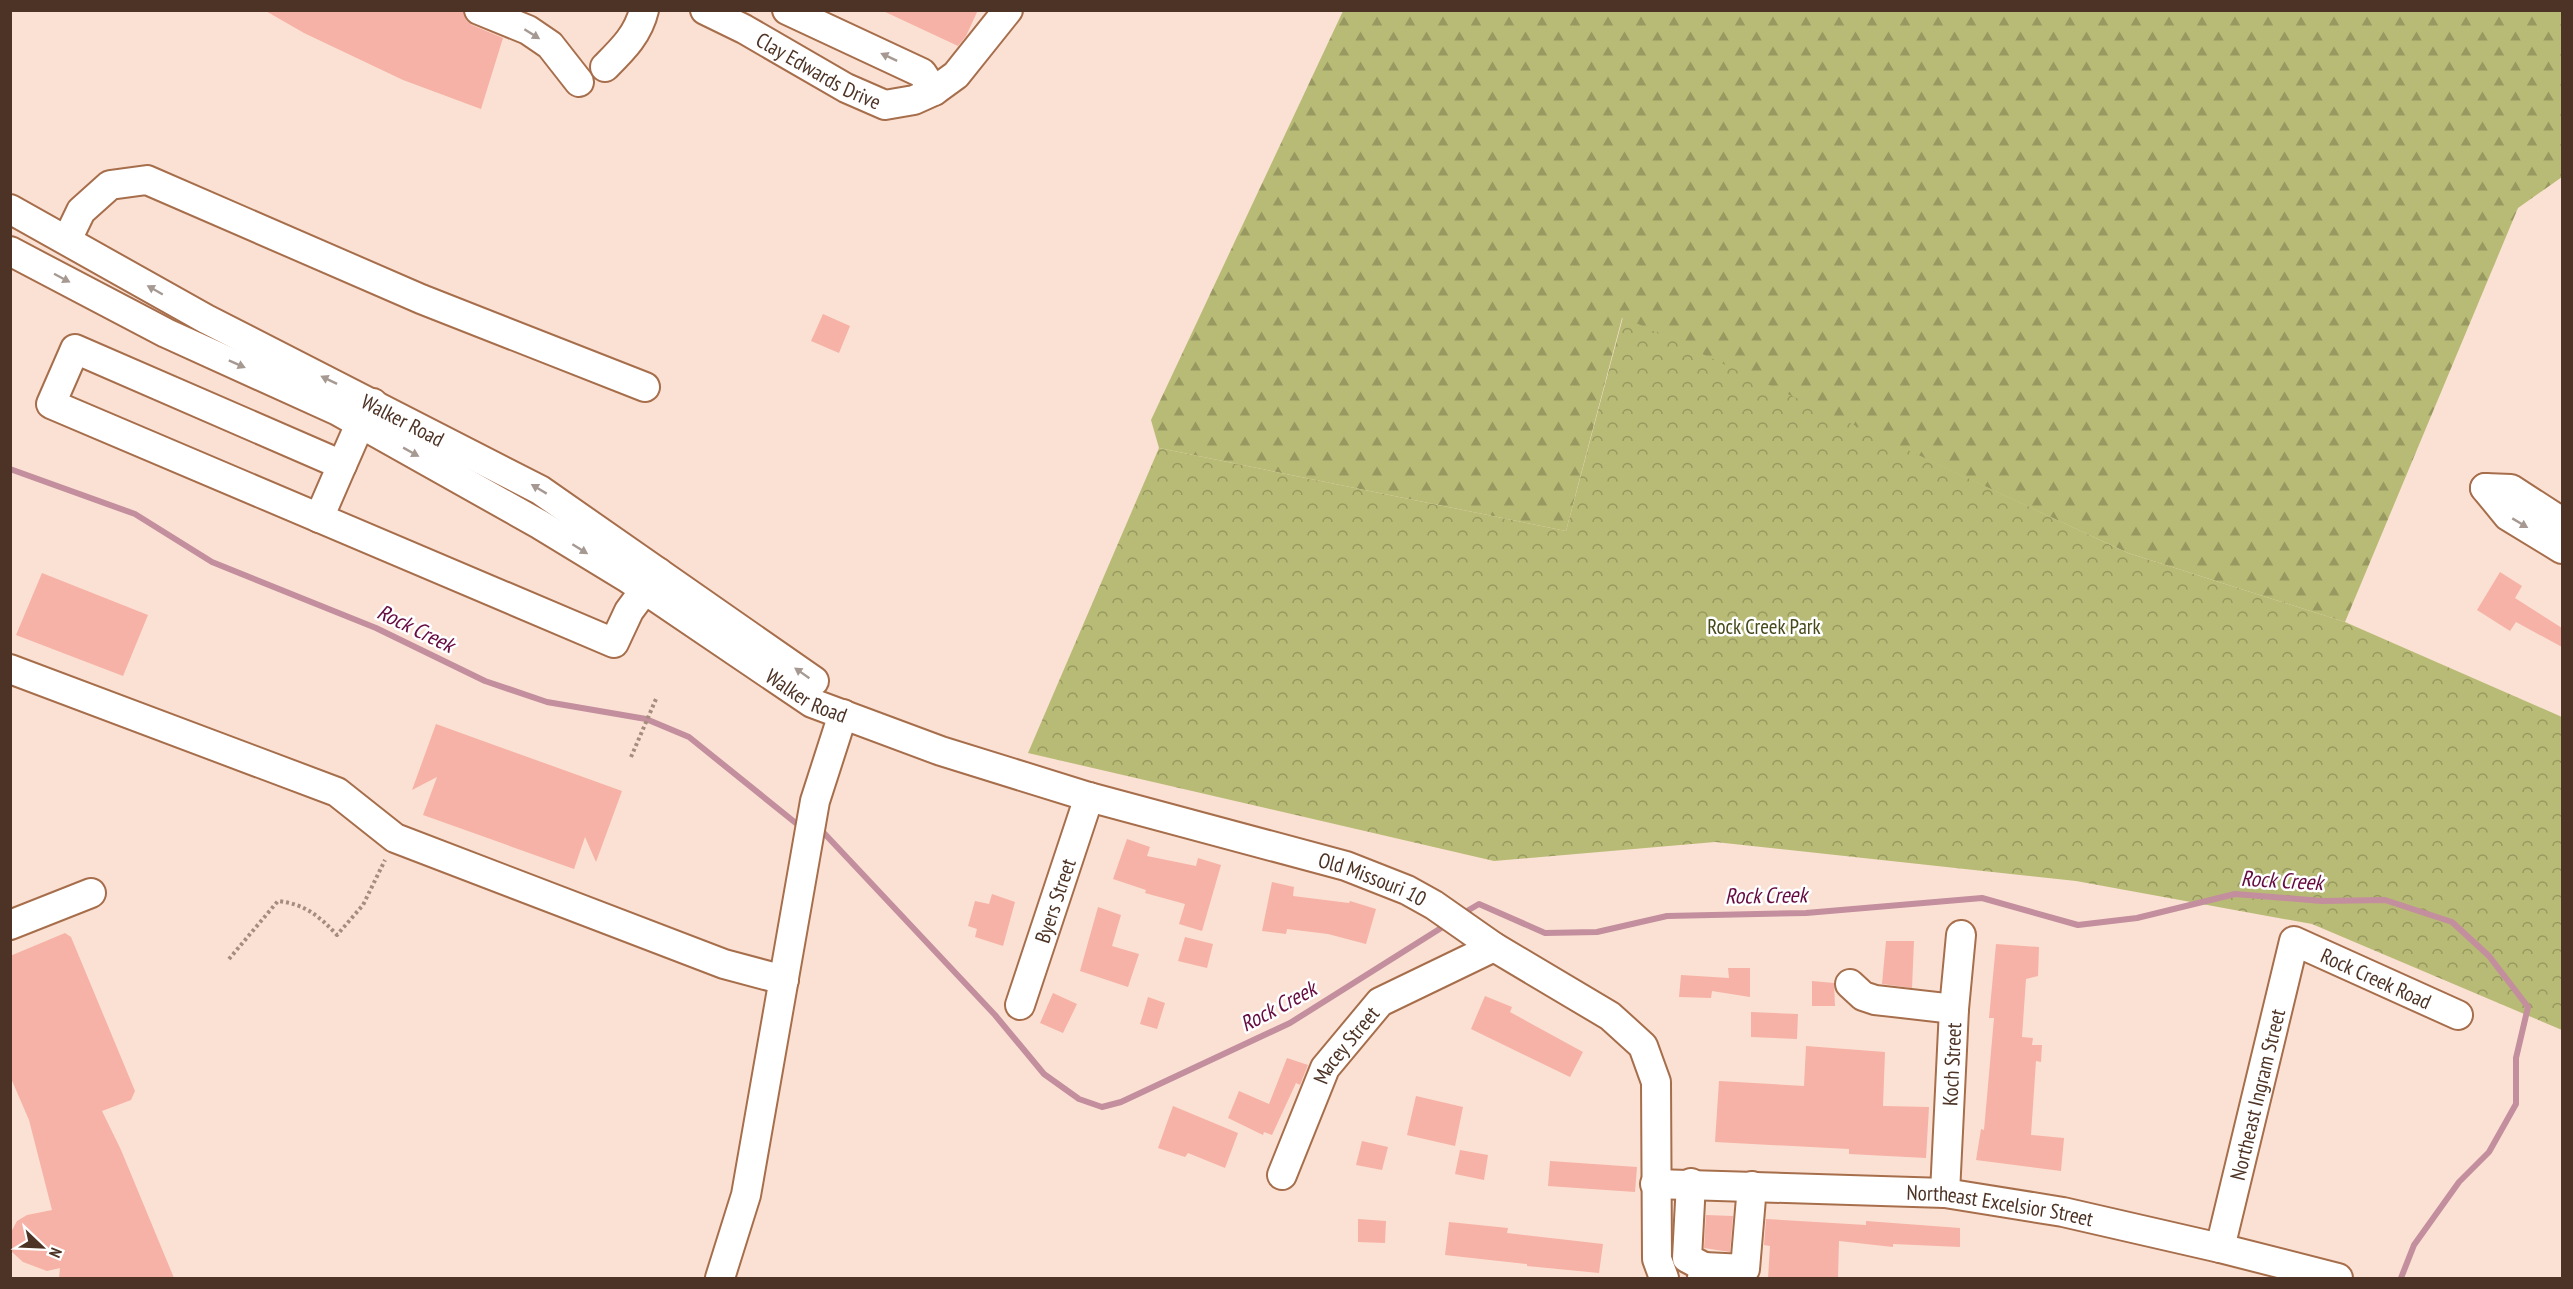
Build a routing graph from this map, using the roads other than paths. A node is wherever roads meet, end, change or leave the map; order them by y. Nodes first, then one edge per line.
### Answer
1 (644, 10) edge
2 (705, 10) edge
3 (779, 10) edge
4 (787, 10) edge
5 (1008, 10) edge
6 (479, 11) edge
7 (759, 38) junction
8 (605, 67) dead end
9 (579, 82) dead end
10 (934, 91) junction
11 (10, 210) edge
12 (67, 240) junction
13 (10, 251) edge
14 (645, 387) dead end
15 (367, 413) junction
16 (342, 465) junction
17 (318, 518) junction
18 (2562, 522) edge
19 (2562, 549) edge
20 (651, 581) junction
21 (10, 669) edge
22 (843, 714) junction
23 (1089, 797) junction
24 (91, 893) dead end
25 (10, 925) edge
26 (1961, 935) dead end
27 (1485, 940) junction
28 (2294, 941) joint
29 (784, 980) junction
30 (1850, 984) dead end
31 (1020, 1005) dead end
32 (1954, 1009) junction
33 (2458, 1015) dead end
34 (1282, 1175) dead end
35 (1655, 1184) junction
36 (1691, 1184) junction
37 (1752, 1186) junction
38 (1945, 1193) junction
39 (2220, 1248) junction
40 (1698, 1268) edge
41 (1661, 1269) edge
42 (720, 1278) edge
43 (2338, 1278) edge

1 - 8 street
2 - 7 street, Clay Edwards Drive
3 - 7 street
10 -> 4 street
5 - 10 street, Clay Edwards Drive
6 -> 9 street
7 - 10 street, Clay Edwards Drive
11 - 12 street, Walker Road
12 - 14 street
15 -> 12 street, Walker Road
13 -> 15 street, Walker Road
15 - 16 street
15 - 20 street, Walker Road
16 - 17 street
16 - 17 street
17 - 20 street
18 -> 19 street
20 - 22 street, Walker Road
21 - 29 street
22 - 23 street, Old Missouri 10
22 - 29 street
23 - 27 street, Old Missouri 10
23 - 31 street, Byers Street
24 - 25 street
26 - 32 street, Koch Street
27 - 34 street, Macey Street
27 - 35 street, Old Missouri 10
28 - 33 street, Rock Creek Road
28 - 39 street, Northeast Ingram Street
29 - 42 street
30 - 32 street
32 - 38 street, Koch Street
35 - 36 street, Northeast Excelsior Street
35 - 41 street, Old Missouri 10
36 - 37 street, Northeast Excelsior Street
36 - 40 street
37 - 38 street, Northeast Excelsior Street
37 - 40 street
38 - 39 street, Northeast Excelsior Street
39 - 43 street, Northeast Excelsior Street
40 - 41 street

